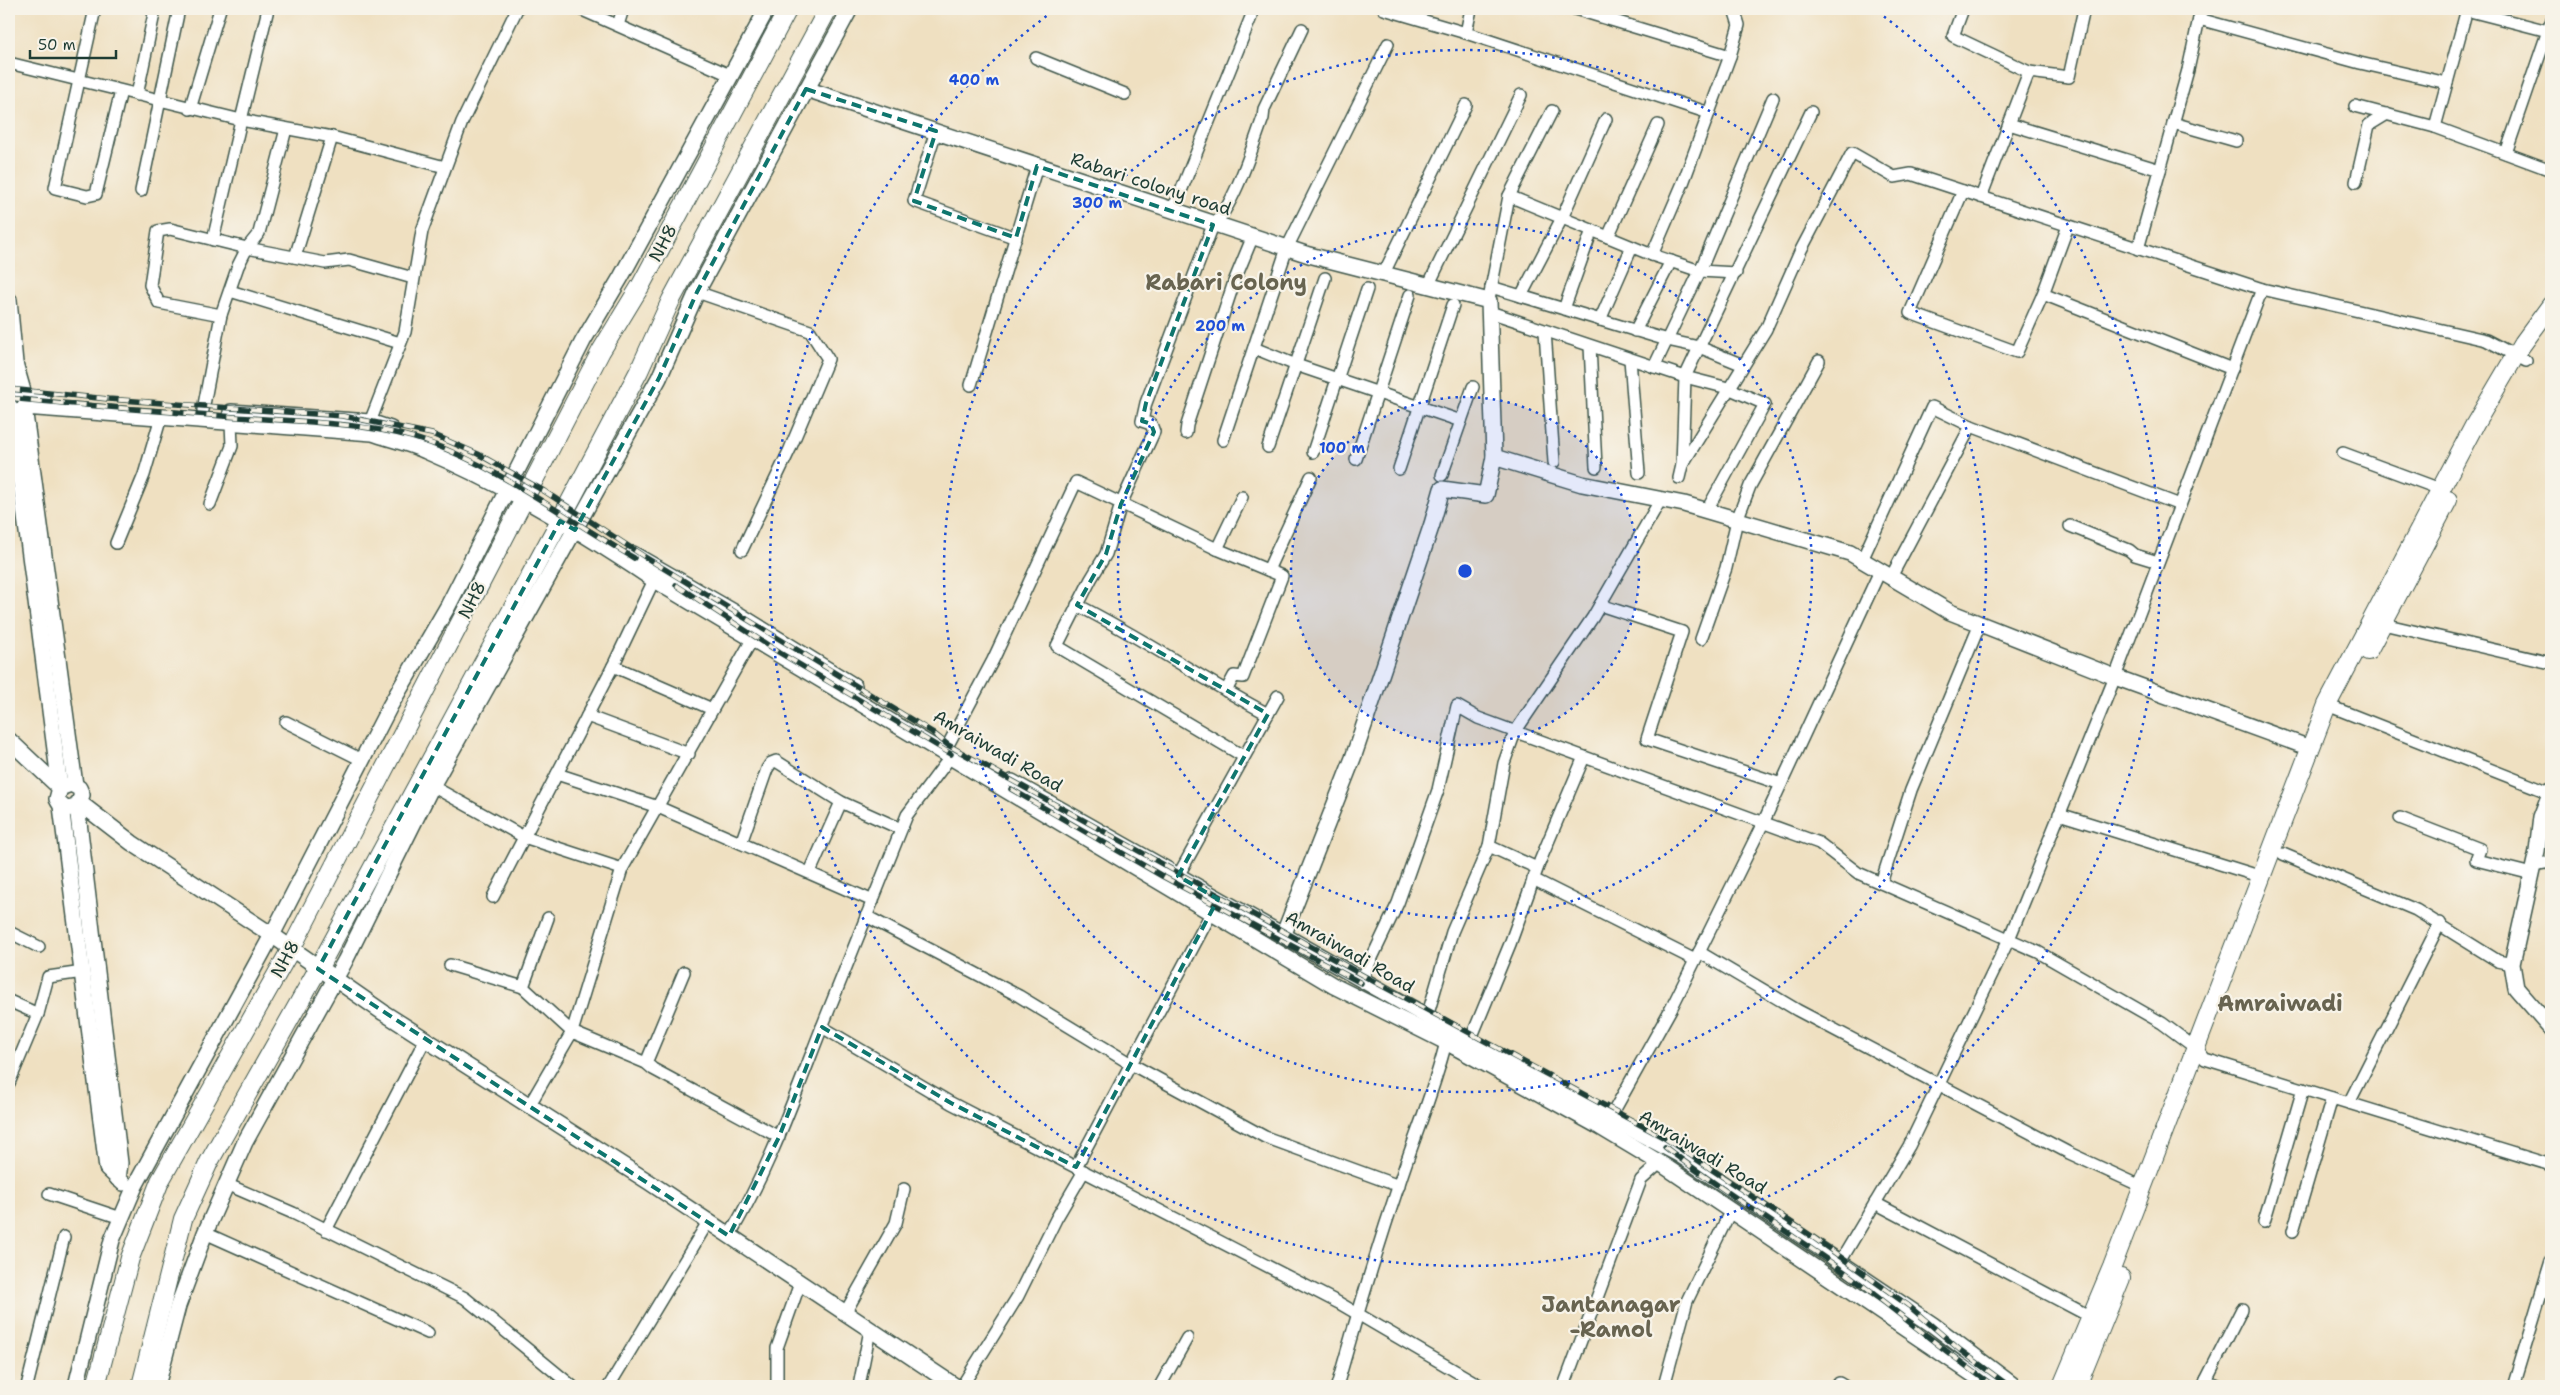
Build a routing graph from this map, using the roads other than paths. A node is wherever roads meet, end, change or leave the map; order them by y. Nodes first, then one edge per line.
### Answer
1 (95, 9) edge
2 (155, 9) edge
3 (179, 9) edge
4 (220, 9) edge
5 (268, 9) edge
6 (516, 9) edge
7 (623, 9) edge
8 (767, 9) edge
9 (788, 9) edge
10 (828, 9) edge
11 (850, 9) edge
12 (1384, 9) edge
13 (1471, 9) edge
14 (1575, 9) edge
15 (1734, 9) edge
16 (1962, 9) edge
17 (2084, 9) edge
18 (2466, 9) edge
19 (586, 10) edge
20 (2200, 14) edge
21 (1251, 18) dead end
22 (618, 25) junction
23 (2550, 27) edge
24 (1302, 29) dead end
25 (1466, 33) junction
26 (1388, 44) dead end
27 (1730, 56) junction
28 (1036, 58) dead end
29 (9, 63) edge
30 (2029, 72) junction
31 (732, 76) junction
32 (80, 81) junction
33 (2447, 83) junction
34 (806, 89) junction
35 (120, 91) junction
36 (1125, 94) dead end
37 (137, 95) junction
38 (1521, 95) dead end
39 (1773, 98) dead end
40 (159, 101) junction
41 (1466, 105) dead end
42 (2355, 106) dead end
43 (190, 109) junction
44 (1552, 111) dead end
45 (1811, 112) dead end
46 (1709, 113) junction
47 (2387, 114) junction
48 (1606, 119) dead end
49 (242, 120) junction
50 (2173, 123) junction
51 (2009, 124) junction
52 (1658, 125) dead end
53 (2435, 127) junction
54 (286, 130) junction
55 (936, 132) junction
56 (332, 137) junction
57 (2236, 141) dead end
58 (2506, 153) junction
59 (1037, 166) junction
60 (445, 167) junction
61 (2160, 170) junction
62 (2551, 170) edge
63 (2356, 182) dead end
64 (1963, 191) junction
65 (141, 192) dead end
66 (1509, 196) junction
67 (1981, 197) junction
68 (1170, 209) junction
69 (1562, 218) junction
70 (1213, 225) junction
71 (2068, 226) junction
72 (1592, 230) junction
73 (1253, 236) junction
74 (1608, 237) junction
75 (1016, 238) junction
76 (213, 240) junction
77 (1632, 247) junction
78 (247, 248) junction
79 (1287, 248) junction
80 (2138, 249) junction
81 (1652, 255) junction
82 (295, 257) junction
83 (1670, 261) junction
84 (1700, 271) junction
85 (1736, 273) junction
86 (1384, 275) junction
87 (413, 278) junction
88 (1326, 278) dead end
89 (1428, 286) junction
90 (1367, 289) dead end
91 (2262, 290) junction
92 (230, 291) junction
93 (698, 292) junction
94 (2043, 294) junction
95 (1410, 295) dead end
96 (1521, 296) junction
97 (9, 300) edge
98 (1490, 300) junction
99 (2551, 305) edge
100 (1453, 306) dead end
101 (1564, 309) junction
102 (221, 316) junction
103 (1600, 320) junction
104 (2551, 325) edge
105 (1545, 331) junction
106 (1636, 331) junction
107 (1667, 340) junction
108 (400, 343) junction
109 (1590, 346) junction
110 (1699, 347) junction
111 (1254, 348) junction
112 (2521, 358) junction
113 (1630, 359) junction
114 (1819, 361) dead end
115 (1296, 365) junction
116 (1743, 365) junction
117 (1654, 367) junction
118 (2232, 369) junction
119 (1685, 377) junction
120 (1337, 379) junction
121 (971, 385) dead end
122 (1473, 386) dead end
123 (1728, 388) junction
124 (1379, 393) junction
125 (13, 400) edge
126 (1418, 407) junction
127 (203, 410) junction
128 (161, 418) junction
129 (1461, 421) junction
130 (370, 422) junction
131 (231, 423) junction
132 (1970, 426) junction
133 (1186, 433) dead end
134 (1223, 440) dead end
135 (1268, 447) dead end
136 (1313, 452) dead end
137 (2343, 453) dead end
138 (1494, 457) junction
139 (1356, 459) dead end
140 (1554, 462) dead end
141 (1682, 465) junction
142 (1596, 467) dead end
143 (1399, 468) dead end
144 (1639, 473) dead end
145 (1442, 475) dead end
146 (1311, 477) dead end
147 (1679, 478) dead end
148 (508, 487) junction
149 (2440, 489) junction
150 (525, 497) junction
151 (1242, 497) dead end
152 (1661, 499) junction
153 (210, 504) dead end
154 (1121, 504) junction
155 (2180, 505) junction
156 (1707, 510) junction
157 (1737, 520) junction
158 (570, 522) junction
159 (2070, 526) dead end
160 (116, 543) dead end
161 (1217, 549) junction
162 (742, 550) dead end
163 (1862, 560) junction
164 (2158, 562) junction
165 (1268, 570) junction
166 (655, 574) junction
167 (1886, 574) junction
168 (1077, 605) junction
169 (1600, 605) junction
170 (1980, 624) junction
171 (2383, 624) junction
172 (753, 638) junction
173 (1701, 639) dead end
174 (2551, 663) edge
175 (613, 666) junction
176 (2115, 676) junction
177 (1226, 691) junction
178 (1278, 696) dead end
179 (2332, 707) junction
180 (712, 709) junction
181 (1268, 714) junction
182 (587, 716) junction
183 (286, 722) dead end
184 (1515, 732) junction
185 (9, 740) edge
186 (2310, 748) junction
187 (949, 751) junction
188 (689, 754) junction
189 (1243, 756) junction
190 (1584, 757) junction
191 (362, 760) junction
192 (556, 774) junction
193 (1781, 784) junction
194 (75, 785) junction
195 (432, 786) junction
196 (60, 788) junction
197 (2551, 792) edge
198 (841, 802) junction
199 (78, 805) junction
200 (61, 806) junction
201 (658, 806) junction
202 (2059, 814) junction
203 (2400, 818) dead end
204 (1763, 823) junction
205 (901, 829) junction
206 (524, 837) junction
207 (741, 843) junction
208 (1489, 846) junction
209 (2283, 854) junction
210 (2551, 862) edge
211 (622, 869) junction
212 (2533, 869) junction
213 (810, 872) junction
214 (1535, 874) junction
215 (1178, 876) junction
216 (2262, 877) junction
217 (1881, 883) junction
218 (493, 897) dead end
219 (1218, 899) junction
220 (873, 900) junction
221 (1211, 913) junction
222 (866, 916) junction
223 (548, 918) dead end
224 (2440, 923) junction
225 (9, 932) edge
226 (272, 935) junction
227 (1283, 936) junction
228 (2009, 939) junction
229 (39, 947) dead end
230 (291, 949) junction
231 (1697, 956) junction
232 (2512, 964) junction
233 (450, 965) dead end
234 (318, 969) junction
235 (83, 972) junction
236 (684, 972) dead end
237 (334, 979) junction
238 (1361, 981) junction
239 (523, 988) junction
240 (9, 1001) edge
241 (38, 1014) junction
242 (1427, 1017) junction
243 (822, 1027) junction
244 (2551, 1028) edge
245 (572, 1032) junction
246 (426, 1038) junction
247 (1470, 1041) junction
248 (1446, 1042) junction
249 (2201, 1054) junction
250 (646, 1063) junction
251 (1131, 1064) junction
252 (9, 1083) edge
253 (1938, 1084) junction
254 (2303, 1089) junction
255 (2332, 1098) junction
256 (2348, 1103) junction
257 (529, 1106) junction
258 (1610, 1118) junction
259 (779, 1137) junction
260 (1660, 1163) junction
261 (2551, 1164) edge
262 (1080, 1169) junction
263 (118, 1179) junction
264 (226, 1184) junction
265 (1398, 1186) junction
266 (2143, 1187) junction
267 (904, 1189) dead end
268 (156, 1191) junction
269 (132, 1193) junction
270 (49, 1194) dead end
271 (1875, 1203) junction
272 (1730, 1212) junction
273 (120, 1219) junction
274 (708, 1222) junction
275 (2264, 1222) dead end
276 (326, 1230) junction
277 (2293, 1231) dead end
278 (205, 1233) junction
279 (729, 1236) junction
280 (64, 1237) dead end
281 (2551, 1261) edge
282 (1840, 1262) junction
283 (800, 1283) junction
284 (2242, 1309) dead end
285 (845, 1313) junction
286 (1357, 1314) junction
287 (2091, 1317) junction
288 (870, 1330) junction
289 (428, 1333) dead end
290 (1187, 1338) dead end
291 (2205, 1383) edge
292 (26, 1386) edge
293 (76, 1386) edge
294 (96, 1386) edge
295 (141, 1386) edge
296 (158, 1386) edge
297 (572, 1386) edge
298 (609, 1386) edge
299 (777, 1386) edge
300 (859, 1386) edge
301 (955, 1386) edge
302 (962, 1386) edge
303 (1160, 1386) edge
304 (1337, 1386) edge
305 (1481, 1386) edge
306 (1564, 1386) edge
307 (1664, 1386) edge
308 (1837, 1386) edge
309 (1844, 1386) edge
310 (1990, 1386) edge
311 (2014, 1386) edge
312 (2062, 1386) edge
313 (2077, 1386) edge
314 (2219, 1386) edge
315 (2513, 1386) edge

1 - 32 street
2 - 37 street
3 - 40 street
4 - 43 street
5 - 49 street
6 - 60 street
7 - 22 street
8 - 31 street
9 - 150 main road, NH8
10 - 158 main road, NH8
11 - 34 street
12 - 25 street
13 - 25 street
14 - 27 street
15 - 27 street
16 - 30 street
17 - 30 street
18 - 23 street
18 - 33 street
19 - 22 street
20 - 33 street
20 - 50 street
21 - 68 street
22 - 31 street
23 - 58 street
24 - 70 street
25 - 46 street
26 - 79 street
27 - 46 street
28 - 36 street
29 - 32 street
30 - 51 street
31 - 148 street
32 - 35 street
32 - 35 street
33 - 53 street
34 - 55 street, Rabari colony road
34 - 93 street
35 - 37 street
37 - 40 street
38 - 89 street
39 - 84 street
40 - 43 street
40 - 65 street
41 - 86 street
42 - 47 street
43 - 49 street
44 - 66 street
45 - 85 street
46 - 81 street
47 - 53 street
47 - 63 street
48 - 69 street
49 - 54 street
49 - 76 street
50 - 57 street
50 - 61 street
51 - 61 street
51 - 67 street
52 - 74 street
53 - 58 street
54 - 56 street
54 - 78 street
55 - 59 street, Rabari colony road
55 - 75 street
56 - 60 street
56 - 82 street
58 - 62 street
59 - 68 street, Rabari colony road
59 - 75 street
60 - 87 street
61 - 80 street
64 - 67 street
64 - 94 street
64 - 116 street
66 - 69 street
66 - 98 street
67 - 71 street
68 - 70 street, Rabari colony road
69 - 72 street
69 - 96 street
70 - 73 street, Rabari colony road
70 - 154 street
71 - 80 street
71 - 94 street
72 - 74 street
72 - 101 street
73 - 79 street, Rabari colony road
73 - 133 street
74 - 77 street
75 - 121 street
76 - 78 street
76 - 102 street
77 - 81 street
77 - 103 street
78 - 82 street
78 - 92 street
79 - 86 street, Rabari colony road
79 - 111 street
80 - 91 street
81 - 83 street
82 - 87 street
83 - 84 street
83 - 106 street
84 - 85 street
84 - 107 street
85 - 110 street
86 - 89 street, Rabari colony road
87 - 108 street
88 - 115 street
89 - 98 street, Rabari colony road
90 - 120 street
91 - 112 street
91 - 118 street
92 - 102 street
92 - 108 street
93 - 158 street
93 - 162 street
94 - 118 street
95 - 124 street
96 - 98 street
96 - 101 street
97 - 125 street
98 - 105 street
98 - 138 street
99 - 112 main road
100 - 126 street
101 - 103 street
102 - 127 street
103 - 106 street
104 - 112 main road
105 - 109 street
105 - 140 street
106 - 107 street
107 - 110 street
107 - 117 street
108 - 130 street
109 - 113 street
109 - 142 street
110 - 116 street
110 - 119 street
111 - 115 street
111 - 134 street
112 - 149 main road
112 - 171 main road
113 - 117 street
113 - 144 street
114 - 157 street
115 - 120 street
115 - 135 street
116 - 123 street
117 - 119 street
118 - 155 street
119 - 123 street
119 - 141 street
120 - 124 street
120 - 136 street
122 - 129 street
123 - 141 street
123 - 156 street
124 - 126 street
124 - 139 street
125 - 127 street
125 - 128 street
125 - 194 street
125 - 196 street
126 - 129 street
126 - 143 street
127 - 130 street
128 - 131 street
128 - 160 street
129 - 145 street
130 - 148 street
131 - 148 street
131 - 153 street
132 - 155 street
132 - 163 street
132 - 167 street
137 - 149 street
138 - 152 street
138 - 227 street
141 - 147 street
146 - 165 street
148 - 150 street
148 - 191 street
149 - 179 main road
150 - 158 street
150 - 230 main road, NH8
151 - 161 street
152 - 156 street
152 - 169 street
154 - 161 street
154 - 168 street
154 - 187 street
155 - 164 street
156 - 157 street
157 - 163 street
157 - 173 street
158 - 166 street
158 - 195 street
158 - 234 main road, NH8
159 - 164 street
161 - 165 street
163 - 167 street
164 - 176 street
165 - 177 street
166 - 172 street
166 - 175 street
166 - 187 street, Amraiwadi Road
167 - 170 street
167 - 193 street
168 - 177 street
168 - 189 street
169 - 184 street
169 - 193 street
170 - 176 street
170 - 217 street
171 - 174 street
171 - 179 main road
172 - 180 street
172 - 187 street
175 - 180 street
175 - 182 street
176 - 186 street
176 - 202 street
177 - 181 street
178 - 181 street
179 - 186 main road
179 - 197 street
179 - 209 main road
180 - 188 street
181 - 189 street
182 - 188 street
182 - 192 street
183 - 191 street
184 - 190 street
184 - 208 street
184 - 238 street
185 - 196 street
186 - 216 main road
187 - 205 street
187 - 215 street, Amraiwadi Road
187 - 221 street
188 - 201 street
189 - 215 street
190 - 204 street
190 - 214 street
191 - 226 street
192 - 201 street
192 - 206 street
193 - 204 street
194 - 196 street
194 - 199 street
195 - 206 street
195 - 237 street
196 - 200 street
197 - 212 street
198 - 205 street
198 - 207 street
198 - 213 street
199 - 200 street
199 - 226 street
199 - 263 street
200 - 235 street
201 - 207 street
201 - 211 street
202 - 216 street
202 - 228 street
203 - 212 street
204 - 217 street
204 - 231 street
205 - 220 street
206 - 211 street
206 - 218 street
207 - 213 street
208 - 214 street
208 - 242 street
209 - 224 street
209 - 249 main road
210 - 212 street
211 - 245 street
212 - 232 street
213 - 220 street
214 - 231 street
214 - 247 street
215 - 219 street, Amraiwadi Road
216 - 249 main road
217 - 228 street
219 - 221 street
219 - 227 street, Amraiwadi Road
220 - 222 street
221 - 248 street
221 - 251 street
222 - 243 street
222 - 251 street
223 - 239 street
224 - 232 street
224 - 256 street
225 - 229 street
226 - 230 street
226 - 269 street
227 - 238 street, Amraiwadi Road
228 - 249 street
228 - 253 street
230 - 234 street
230 - 268 main road, NH8
231 - 253 street
231 - 258 street
232 - 244 street
233 - 239 street
234 - 237 street
234 - 295 main road, NH8
235 - 241 street
235 - 263 street
236 - 250 street
237 - 246 street
237 - 264 street
238 - 242 street, Amraiwadi Road
239 - 245 street
240 - 241 street
241 - 252 street
242 - 247 street, Amraiwadi Road
243 - 259 street
243 - 262 street
245 - 250 street
245 - 257 street
246 - 257 street
246 - 276 street
247 - 258 street, Amraiwadi Road
248 - 260 street
248 - 265 street
249 - 254 street
249 - 266 main road
249 - 313 main road
250 - 259 street
251 - 262 street
251 - 265 street
253 - 266 street
253 - 271 street
254 - 255 street
254 - 275 street
255 - 256 street
255 - 277 street
256 - 261 street
257 - 274 street
258 - 282 street, Amraiwadi Road
259 - 279 street
260 - 272 street
260 - 306 street
262 - 286 street
262 - 302 street
263 - 269 street
264 - 276 street
264 - 278 street
265 - 286 street
266 - 287 main road
267 - 285 street
268 - 269 street
268 - 294 main road, NH8
269 - 273 street
270 - 273 street
271 - 282 street
271 - 287 street
272 - 307 street
272 - 310 street
273 - 293 street
274 - 279 street
274 - 298 street
276 - 297 street
278 - 289 street
278 - 296 street
279 - 283 street
280 - 292 street
281 - 315 street
282 - 311 street, Amraiwadi Road
283 - 285 street
283 - 299 street
284 - 291 street
285 - 288 street
286 - 304 street
286 - 305 street
287 - 312 main road
288 - 300 street
288 - 301 street
290 - 303 street
291 - 314 street
308 - 309 street

